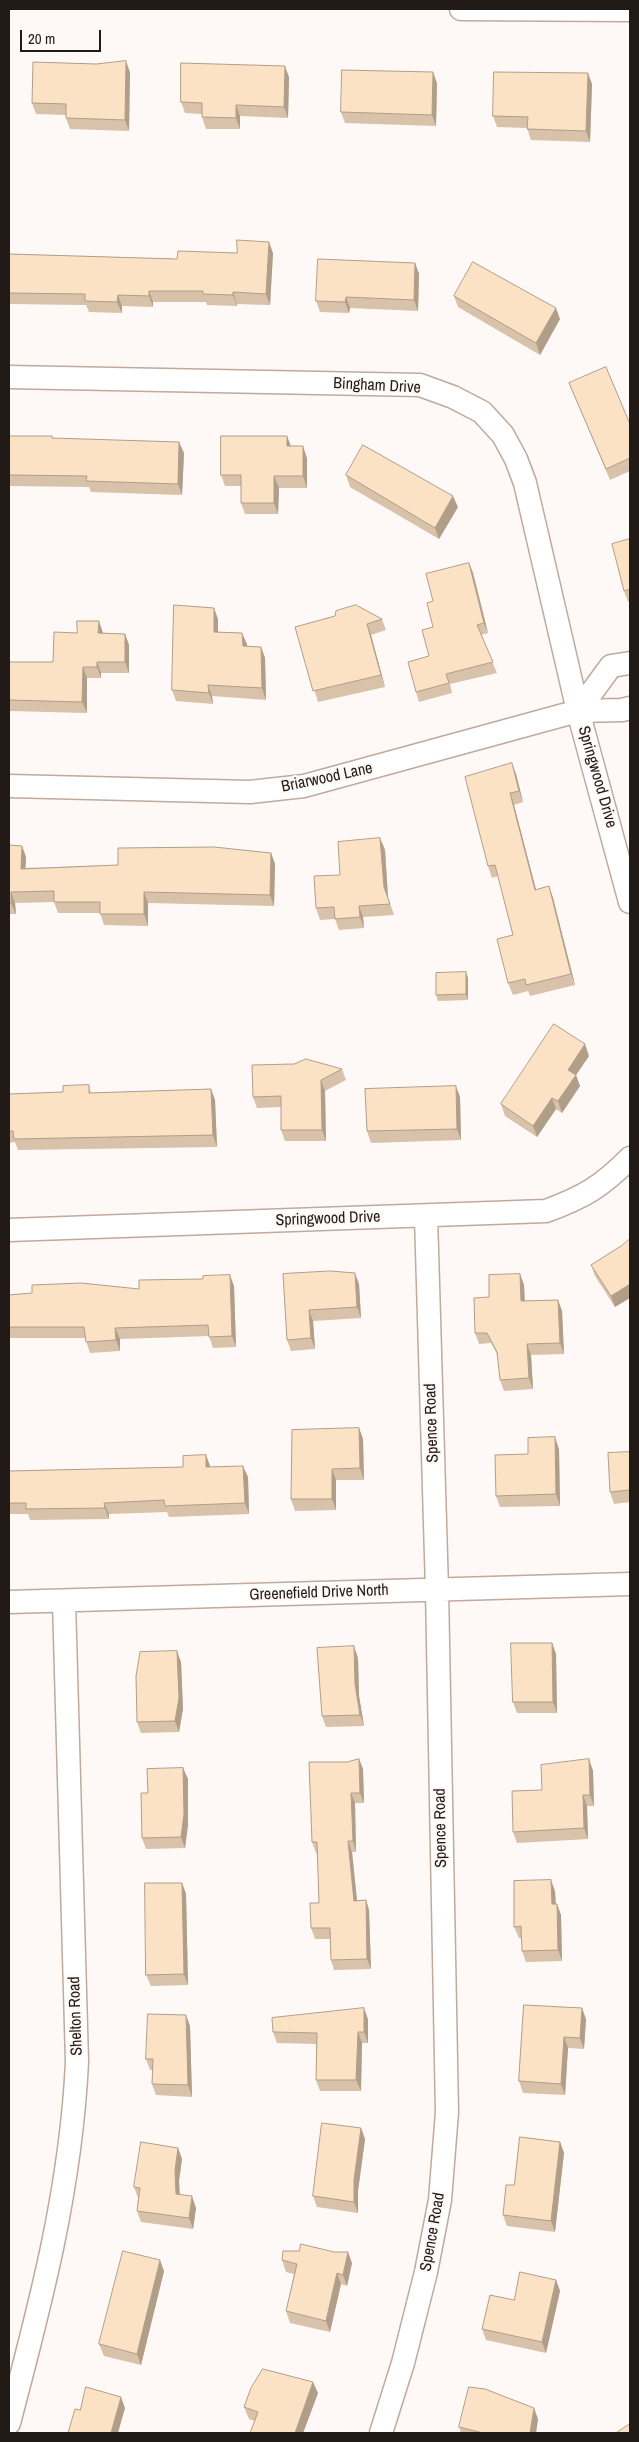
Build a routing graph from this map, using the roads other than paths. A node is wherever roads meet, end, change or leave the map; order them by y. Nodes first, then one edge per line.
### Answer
1 (461, 9) edge
2 (630, 10) edge
3 (9, 376) edge
4 (630, 663) edge
5 (630, 708) edge
6 (578, 711) junction
7 (9, 786) edge
8 (630, 902) edge
9 (630, 1158) edge
10 (426, 1216) junction
11 (9, 1230) edge
12 (630, 1584) edge
13 (437, 1590) junction
14 (64, 1601) junction
15 (9, 1602) edge
16 (9, 2423) edge
17 (381, 2433) edge

1 - 2 street
3 - 6 street, Bingham Drive
4 - 6 street
5 - 6 street, Briarwood Lane
6 - 7 street, Briarwood Lane
6 - 8 street, Springwood Drive
9 - 10 street, Springwood Drive
10 - 11 street, Springwood Drive
10 - 13 street, Spence Road
12 - 13 street, Greenefield Drive North
13 - 14 street, Greenefield Drive North
13 - 17 street, Spence Road
14 - 15 street, Greenefield Drive North
14 - 16 street, Shelton Road

